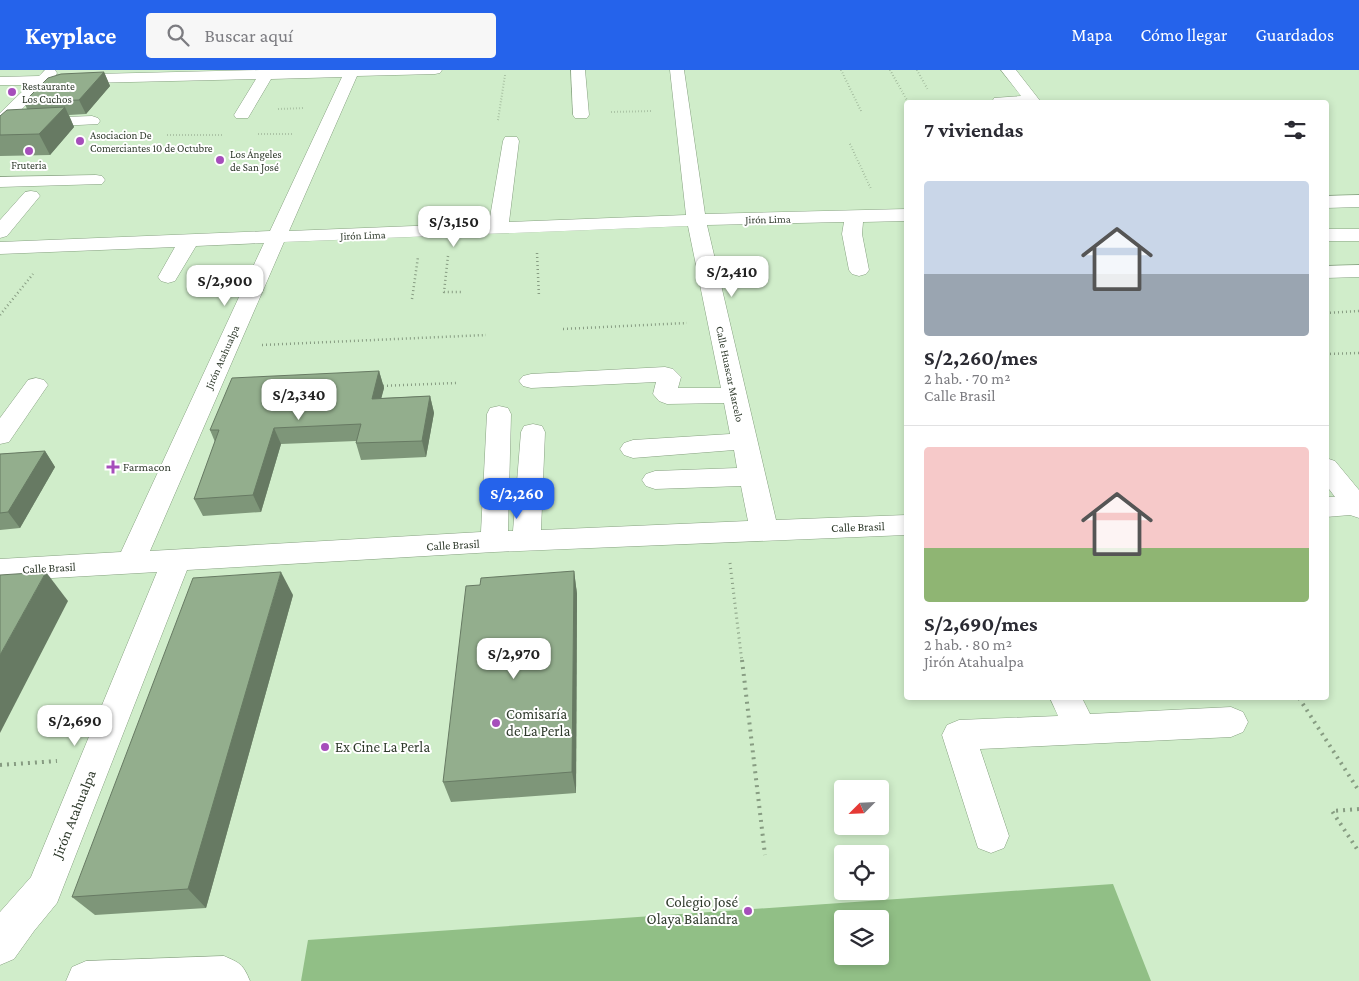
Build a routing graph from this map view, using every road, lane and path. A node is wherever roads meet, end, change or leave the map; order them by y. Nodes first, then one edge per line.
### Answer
1 (435, 70) edge
2 (578, 70) edge
3 (676, 70) edge
4 (841, 70) edge
5 (890, 70) edge
6 (917, 70) edge
7 (1008, 70) edge
8 (351, 71) edge
9 (209, 73) edge
10 (266, 74) junction
11 (48, 75) edge
12 (505, 75) dead end
13 (0, 81) edge
14 (928, 90) dead end
15 (907, 100) edge
16 (1032, 100) edge
17 (682, 110) junction
18 (603, 113) dead end
19 (862, 113) dead end
20 (242, 115) dead end
21 (581, 115) dead end
22 (92, 121) dead end
23 (498, 121) dead end
24 (0, 123) edge
25 (511, 140) dead end
26 (850, 144) dead end
27 (96, 180) dead end
28 (0, 182) edge
29 (31, 196) dead end
30 (1359, 201) edge
31 (1329, 202) edge
32 (904, 215) edge
33 (854, 216) junction
34 (884, 216) junction
35 (696, 220) junction
36 (536, 228) junction
37 (498, 229) junction
38 (452, 231) junction
39 (0, 232) edge
40 (421, 232) junction
41 (1359, 235) edge
42 (1329, 236) edge
43 (276, 238) junction
44 (188, 242) junction
45 (0, 248) edge
46 (859, 270) dead end
47 (1359, 271) edge
48 (34, 272) dead end
49 (1329, 272) edge
50 (168, 276) dead end
51 (463, 292) dead end
52 (539, 297) dead end
53 (412, 299) dead end
54 (1359, 312) edge
55 (1329, 313) edge
56 (0, 315) edge
57 (719, 322) junction
58 (563, 329) dead end
59 (486, 334) dead end
60 (227, 347) junction
61 (1359, 353) edge
62 (1329, 354) edge
63 (531, 381) dead end
64 (456, 383) dead end
65 (36, 385) dead end
66 (370, 386) edge
67 (735, 395) junction
68 (499, 414) dead end
69 (533, 432) dead end
70 (0, 436) edge
71 (744, 441) junction
72 (633, 449) dead end
73 (1329, 471) edge
74 (752, 476) junction
75 (656, 480) dead end
76 (1358, 506) edge
77 (1329, 507) edge
78 (904, 526) edge
79 (764, 530) junction
80 (730, 532) junction
81 (526, 541) junction
82 (494, 542) junction
83 (176, 561) junction
84 (130, 564) junction
85 (0, 570) edge
86 (1067, 700) edge
87 (1300, 700) edge
88 (1231, 722) dead end
89 (1080, 729) junction
90 (97, 757) junction
91 (0, 765) edge
92 (1359, 791) edge
93 (1359, 810) edge
94 (991, 836) dead end
95 (1359, 852) edge
96 (765, 855) dead end
97 (0, 945) edge
98 (86, 981) edge
99 (230, 981) edge

1 - 8 street
2 - 21 street
3 - 17 street, Calle Huascar Marcelo
4 - 19 path
5 - 15 path
6 - 14 path
7 - 16 street
8 - 10 street
8 - 43 street, Jirón Atahualpa
9 - 10 street
9 - 11 street
10 - 20 street
11 - 13 street
11 - 24 street
12 - 23 path
17 - 18 path
17 - 35 street, Calle Huascar Marcelo
22 - 24 street
25 - 37 street
26 - 34 path
27 - 28 street
29 - 39 street
30 - 31 street
32 - 34 street, Jirón Lima
33 - 34 street, Jirón Lima
33 - 35 street, Jirón Lima
33 - 46 street
35 - 36 street, Jirón Lima
35 - 57 street, Calle Huascar Marcelo
36 - 37 street, Jirón Lima
36 - 52 path
37 - 38 street, Jirón Lima
38 - 40 street, Jirón Lima
38 - 51 path
40 - 43 street, Jirón Lima
40 - 53 path
41 - 42 street
43 - 44 street, Jirón Lima
43 - 60 street, Jirón Atahualpa
44 - 45 street, Jirón Lima
44 - 50 street
47 - 49 street
48 - 56 path
54 - 55 path
57 - 58 path
57 - 67 street, Calle Huascar Marcelo
59 - 60 path
60 - 84 street, Jirón Atahualpa
61 - 62 path
63 - 67 street
64 - 66 path
65 - 70 street
67 - 71 street, Calle Huascar Marcelo
68 - 82 street
69 - 81 street
71 - 72 street
71 - 74 street, Calle Huascar Marcelo
73 - 76 street
74 - 75 street
74 - 79 street, Calle Huascar Marcelo
76 - 77 street
78 - 79 street, Calle Brasil
79 - 80 street, Calle Brasil
80 - 81 street, Calle Brasil
80 - 96 path
81 - 82 street, Calle Brasil
82 - 83 street, Calle Brasil
83 - 84 street, Calle Brasil
83 - 90 street, Jirón Atahualpa
84 - 85 street, Calle Brasil
86 - 89 street
87 - 92 path
88 - 89 street
89 - 94 street
90 - 91 path
90 - 97 street, Jirón Atahualpa
93 - 95 path
98 - 99 street

